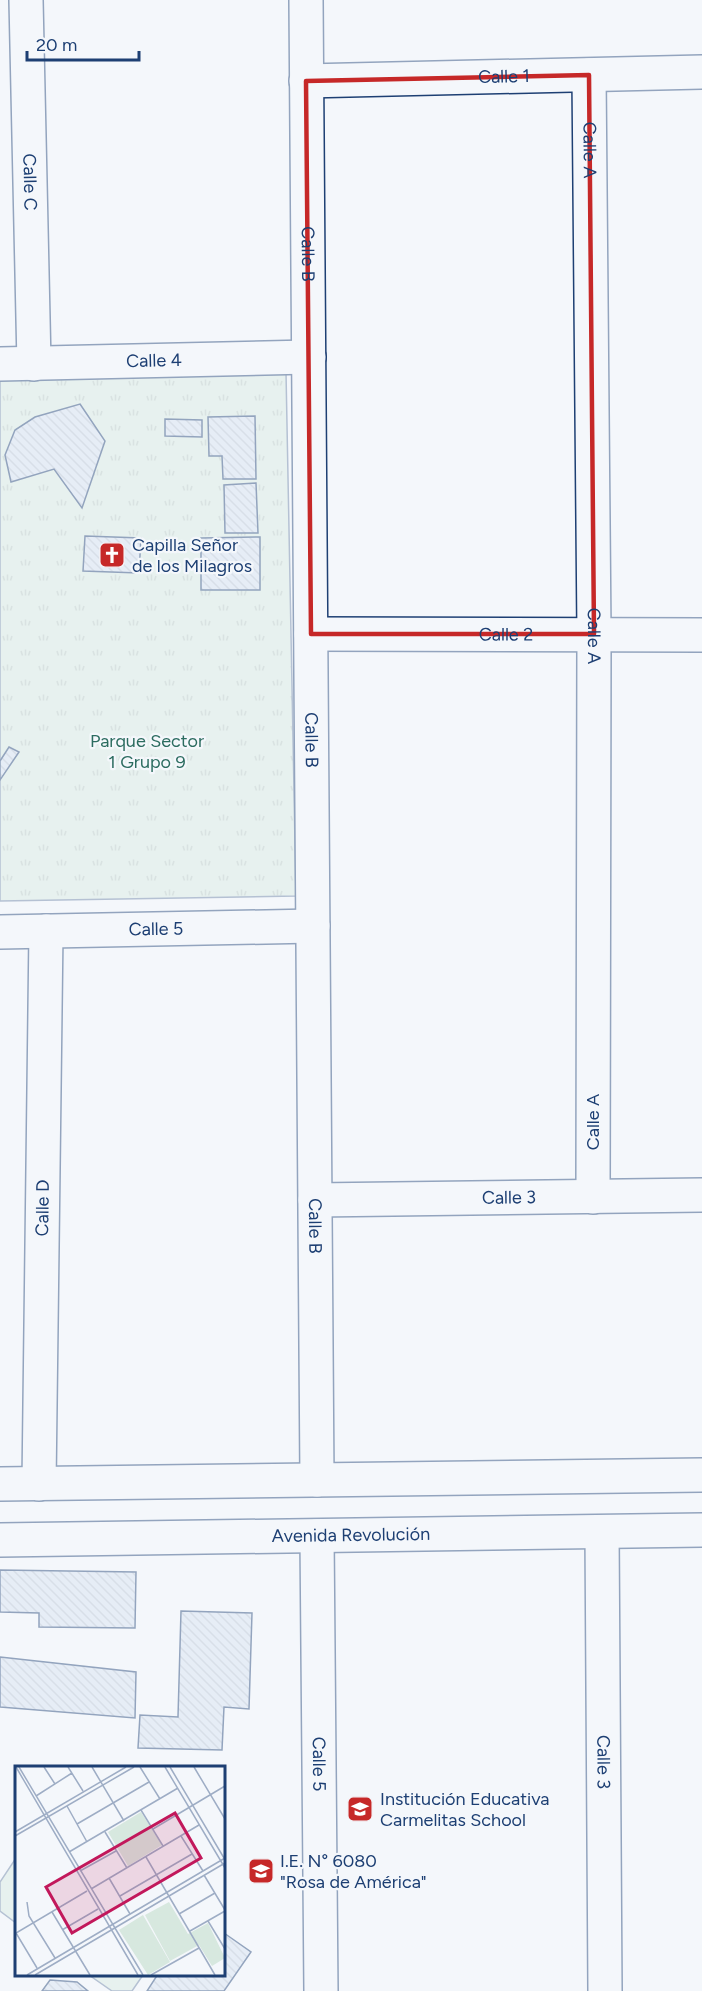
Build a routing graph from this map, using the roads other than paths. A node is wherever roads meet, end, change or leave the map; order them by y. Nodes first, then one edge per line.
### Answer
1 (26, 0) edge
2 (306, 0) edge
3 (702, 72) edge
4 (589, 75) junction
5 (306, 81) junction
6 (309, 357) junction
7 (0, 364) edge
8 (34, 364) junction
9 (311, 634) junction
10 (594, 634) junction
11 (702, 634) edge
12 (313, 926) junction
13 (46, 931) junction
14 (0, 932) edge
15 (702, 1196) edge
16 (593, 1197) junction
17 (315, 1200) junction
18 (702, 1475) edge
19 (317, 1480) junction
20 (0, 1484) edge
21 (39, 1484) junction
22 (702, 1530) edge
23 (602, 1532) junction
24 (317, 1536) junction
25 (0, 1540) edge
26 (321, 1991) edge
27 (605, 1991) edge

1 - 8 street, Calle C
2 - 5 street, Calle B
3 - 4 street, Calle 1
4 - 5 street, Calle 1
4 - 10 street, Calle A
5 - 6 street, Calle B
6 - 8 street, Calle 4
6 - 9 street, Calle B
7 - 8 street, Calle 4
9 - 10 street, Calle 2
9 - 12 street, Calle B
10 - 11 street, Calle 2
10 - 16 street, Calle A
12 - 13 street, Calle 5
12 - 17 street, Calle B
13 - 14 street, Calle 5
13 - 21 street, Calle D
15 - 16 street, Calle 3
16 - 17 street, Calle 3
17 - 19 street, Calle B
18 - 19 street
19 - 21 street
20 - 21 street
22 - 23 street, Avenida Revolución
23 - 24 street, Avenida Revolución
23 - 27 street, Calle 3
24 - 25 street, Avenida Revolución
24 - 26 street, Calle 5

